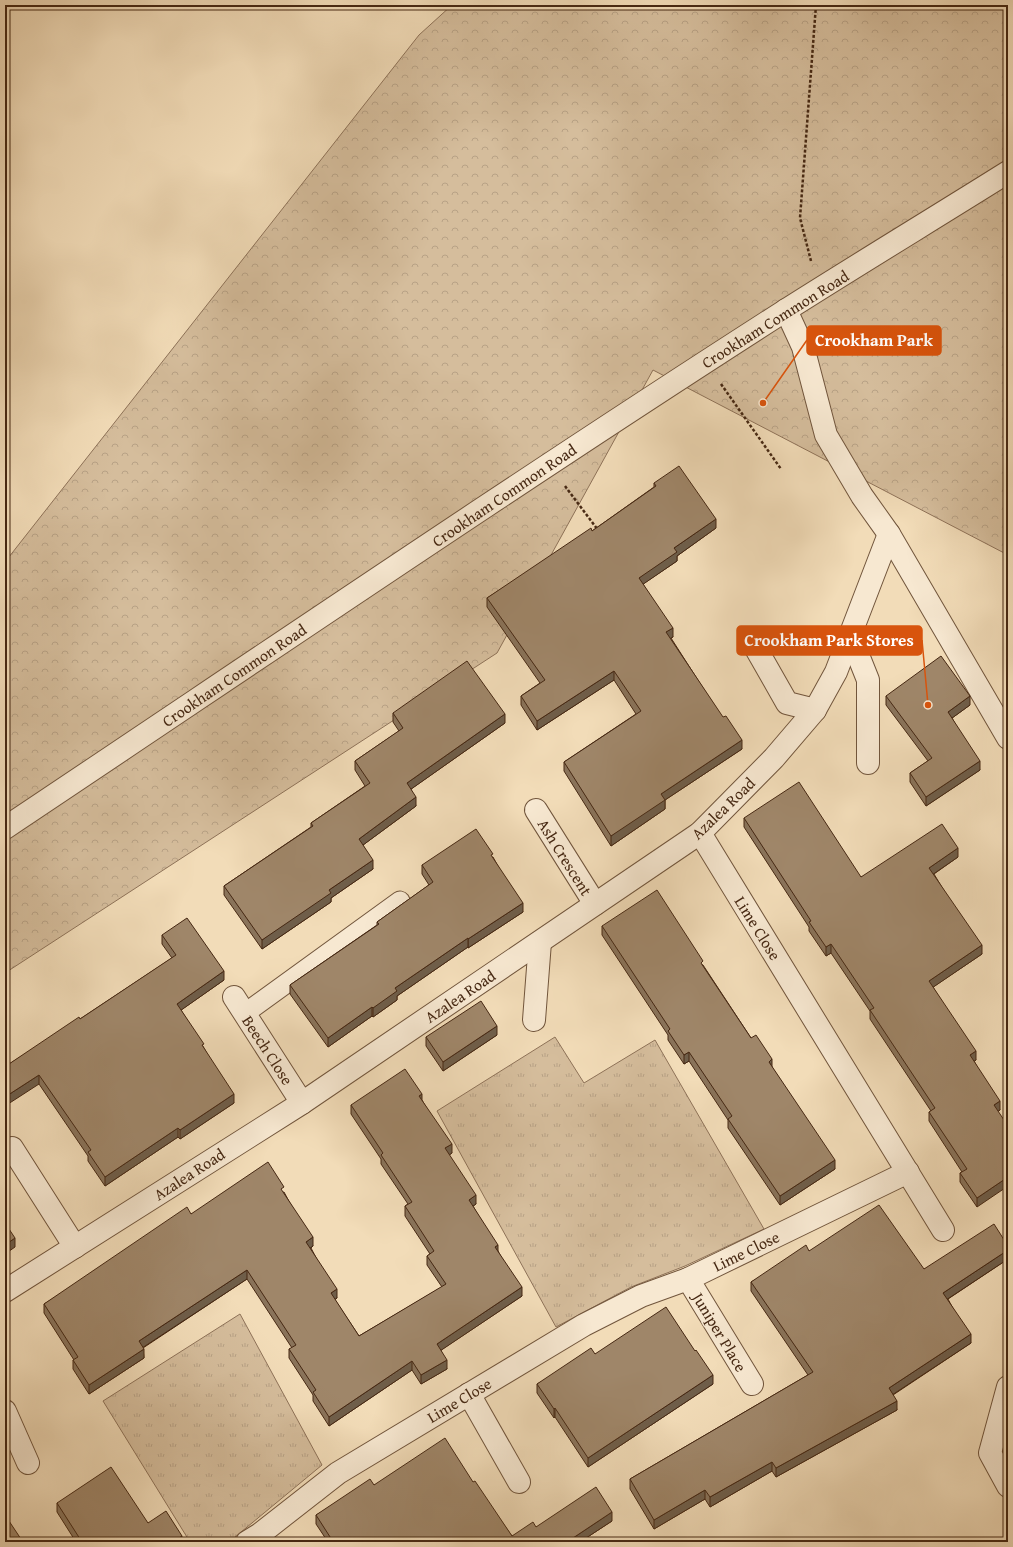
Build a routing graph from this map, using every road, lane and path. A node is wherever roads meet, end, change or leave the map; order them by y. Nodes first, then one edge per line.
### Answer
1 (816, 5) edge
2 (1008, 172) edge
3 (819, 290) junction
4 (786, 310) junction
5 (705, 363) junction
6 (549, 465) junction
7 (781, 469) dead end
8 (601, 534) edge
9 (889, 534) junction
10 (850, 635) junction
11 (754, 645) dead end
12 (814, 710) junction
13 (1008, 738) edge
14 (868, 763) dead end
15 (536, 810) dead end
16 (5, 828) edge
17 (700, 833) junction
18 (400, 901) dead end
19 (595, 904) junction
20 (540, 942) junction
21 (239, 1006) joint
22 (534, 1020) dead end
23 (302, 1103) junction
24 (12, 1148) dead end
25 (908, 1172) junction
26 (943, 1230) dead end
27 (75, 1247) junction
28 (688, 1279) junction
29 (5, 1291) edge
30 (752, 1384) dead end
31 (1008, 1387) edge
32 (469, 1394) junction
33 (5, 1411) edge
34 (28, 1463) dead end
35 (519, 1482) dead end
36 (1008, 1486) edge
37 (257, 1539) edge

1 - 3 path
2 - 3 street, Crookham Common Road
3 - 4 street, Crookham Common Road
4 - 5 street, Crookham Common Road
4 - 9 street
5 - 6 street, Crookham Common Road
5 - 7 path
6 - 8 path
6 - 16 street, Crookham Common Road
9 - 10 street, Azalea Road
9 - 13 street
10 - 12 street, Azalea Road
10 - 14 street
11 - 12 street
12 - 17 street, Azalea Road
15 - 19 street, Ash Crescent
17 - 19 street, Azalea Road
17 - 25 street, Lime Close
18 - 21 lane
19 - 20 street, Azalea Road
20 - 22 street
20 - 23 street, Azalea Road
21 - 23 street, Beech Close
23 - 27 street, Azalea Road
24 - 27 street
25 - 26 street
25 - 28 street, Lime Close
27 - 29 street, Azalea Road
28 - 30 street, Juniper Place
28 - 32 street, Lime Close
31 - 36 street
32 - 35 street
32 - 37 street, Lime Close
33 - 34 street

